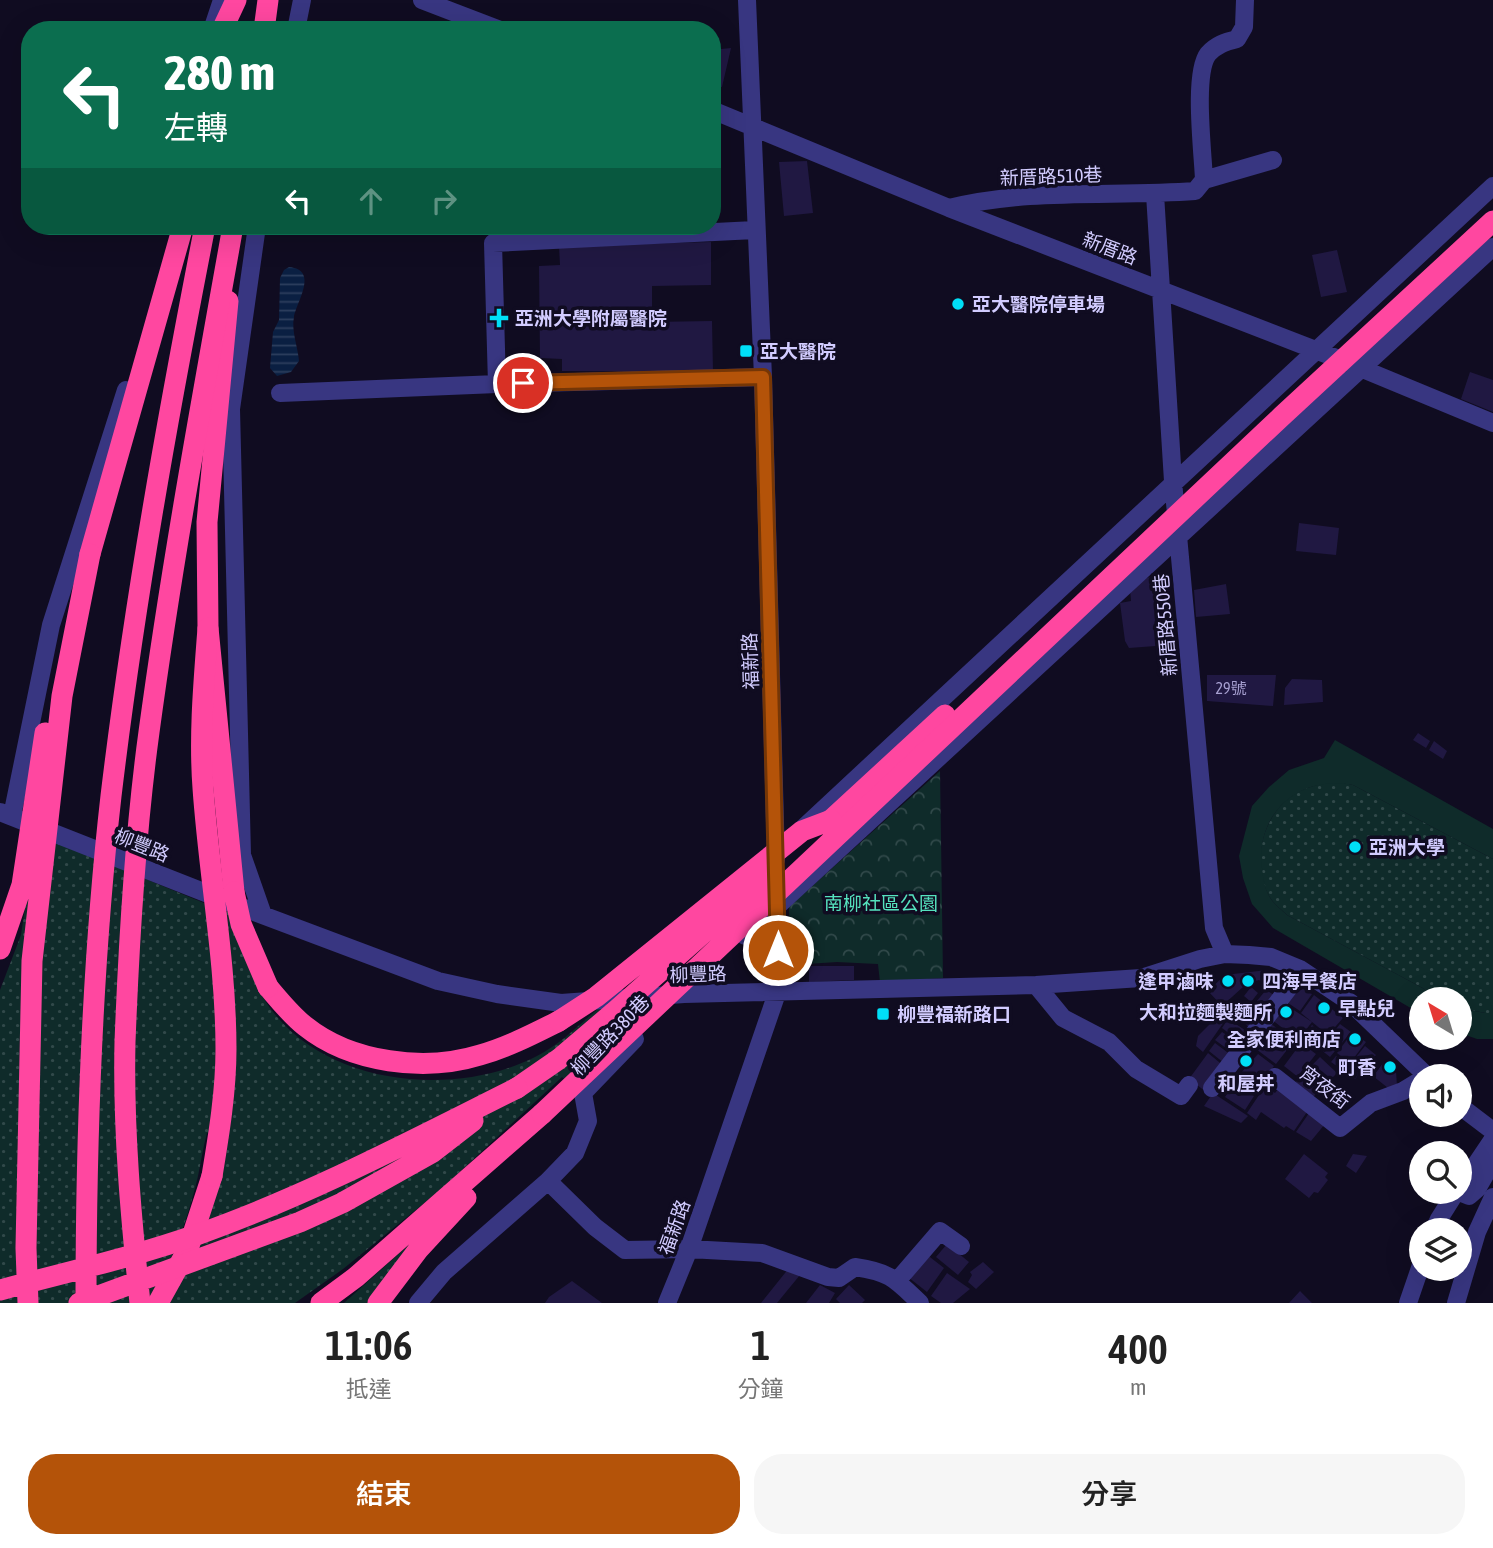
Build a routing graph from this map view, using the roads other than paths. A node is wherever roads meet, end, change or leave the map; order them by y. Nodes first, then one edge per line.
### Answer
1 (222, 0) edge
2 (236, 0) edge
3 (268, 0) edge
4 (302, 0) edge
5 (422, 0) edge
6 (747, 0) edge
7 (1245, 0) edge
8 (215, 21) edge
9 (226, 21) edge
10 (234, 21) edge
11 (266, 21) edge
12 (298, 21) edge
13 (477, 21) edge
14 (721, 113) edge
15 (751, 124) junction
16 (1273, 160) dead end
17 (1204, 180) junction
18 (1493, 186) edge
19 (1155, 194) junction
20 (1493, 203) edge
21 (949, 208) junction
22 (1493, 220) edge
23 (755, 230) junction
24 (721, 232) edge
25 (171, 235) edge
26 (180, 235) edge
27 (203, 235) edge
28 (231, 235) edge
29 (237, 235) edge
30 (256, 235) edge
31 (655, 235) edge
32 (1493, 247) edge
33 (1160, 289) junction
34 (1317, 351) junction
35 (1362, 369) junction
36 (763, 377) junction
37 (497, 384) junction
38 (280, 393) dead end
39 (1493, 423) edge
40 (1174, 481) junction
41 (1178, 535) junction
42 (90, 554) junction
43 (208, 628) junction
44 (6, 814) edge
45 (831, 820) junction
46 (776, 853) junction
47 (778, 907) junction
48 (263, 915) junction
49 (0, 949) edge
50 (1225, 954) junction
51 (1300, 968) junction
52 (1036, 985) junction
53 (777, 993) junction
54 (678, 995) junction
55 (597, 1000) junction
56 (1415, 1064) edge
57 (1275, 1077) dead end
58 (1189, 1085) dead end
59 (1409, 1087) edge
60 (517, 1088) junction
61 (1212, 1088) dead end
62 (542, 1114) junction
63 (1472, 1115) edge
64 (1493, 1131) edge
65 (1493, 1139) edge
66 (1493, 1161) edge
67 (1472, 1170) edge
68 (548, 1181) junction
69 (1472, 1193) edge
70 (1493, 1197) edge
71 (961, 1246) dead end
72 (689, 1250) junction
73 (356, 1277) junction
74 (897, 1281) junction
75 (1416, 1281) edge
76 (0, 1290) edge
77 (28, 1303) edge
78 (79, 1303) edge
79 (86, 1303) edge
80 (140, 1303) edge
81 (158, 1303) edge
82 (321, 1303) edge
83 (330, 1303) edge
84 (378, 1303) edge
85 (418, 1303) edge
86 (667, 1303) edge
87 (920, 1303) edge
88 (1408, 1303) edge
89 (1455, 1303) edge

1 - 8 street
2 - 9 highway
2 - 10 highway
3 - 11 highway
4 - 12 street
5 - 13 street
6 - 15 street, 福新路
7 - 17 street
14 - 15 street, 新厝路
15 - 21 street, 新厝路
15 - 23 street, 福新路
16 - 17 street, 新厝路510巷
17 - 19 street, 新厝路510巷
18 - 34 street
19 - 21 street, 新厝路510巷
19 - 33 street
20 - 45 highway
21 - 33 street, 新厝路
22 - 62 highway, bridge
23 - 24 street
23 - 36 street, 福新路
25 - 44 street
26 - 42 highway
27 - 79 highway, bridge
28 - 80 highway, bridge
29 - 43 highway
30 - 48 street
31 - 37 street
32 - 35 street
33 - 34 street, 新厝路
33 - 40 street, 新厝路550巷
34 - 35 street, 新厝路
34 - 40 street
35 - 39 street, 新厝路
35 - 41 street
36 - 37 street
36 - 46 street, 福新路
37 - 38 street
40 - 41 street, 新厝路550巷
40 - 46 street
41 - 47 street
41 - 50 street, 新厝路550巷
42 - 49 highway, bridge
42 - 77 highway, bridge
43 - 45 highway, bridge
43 - 81 highway, bridge
44 - 48 street, 柳豐路
45 - 60 highway, bridge
46 - 47 street, 福新路
46 - 55 street
47 - 53 street, 福新路
47 - 54 street
48 - 55 street, 柳豐路
50 - 51 street, 柳豐路
50 - 52 street, 柳豐路
51 - 56 street, 柳豐路
51 - 61 street
52 - 53 street, 柳豐路
52 - 58 street
53 - 54 street, 柳豐路
53 - 72 street, 福新路
54 - 55 street, 柳豐路
54 - 68 street, 柳豐路380巷
57 - 59 street, 宵夜街
60 - 76 highway, bridge
60 - 78 highway, bridge
62 - 73 highway
62 - 84 highway
63 - 64 street
65 - 67 street
66 - 69 street
68 - 72 street
68 - 85 street
70 - 89 street
71 - 74 street
72 - 74 street
72 - 86 street, 福新路
73 - 82 highway
73 - 83 highway
74 - 87 street
75 - 88 street

